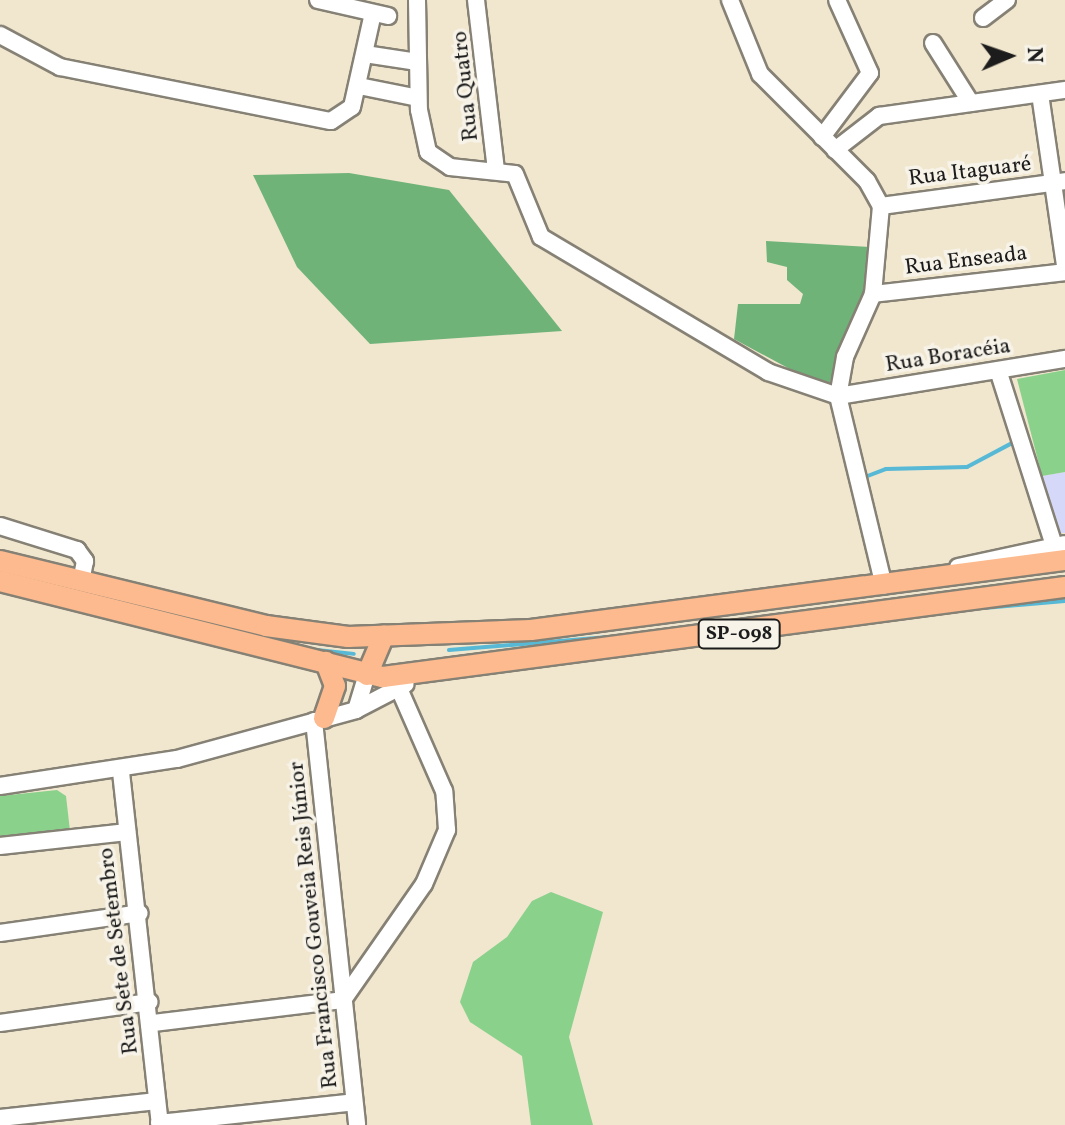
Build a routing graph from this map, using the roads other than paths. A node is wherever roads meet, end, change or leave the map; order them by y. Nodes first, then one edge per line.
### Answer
1 (318, 0) edge
2 (417, 0) edge
3 (476, 0) edge
4 (730, 0) edge
5 (837, 0) edge
6 (1007, 0) edge
7 (983, 18) dead end
8 (0, 35) edge
9 (933, 43) dead end
10 (365, 54) junction
11 (417, 62) junction
12 (359, 86) junction
13 (1065, 90) edge
14 (1040, 94) junction
15 (418, 98) junction
16 (971, 103) junction
17 (822, 137) junction
18 (835, 150) junction
19 (496, 169) junction
20 (1058, 182) edge
21 (881, 206) junction
22 (1065, 269) edge
23 (873, 294) junction
24 (1065, 359) edge
25 (998, 370) junction
26 (838, 396) junction
27 (0, 526) edge
28 (1061, 550) edge
29 (0, 561) edge
30 (0, 581) edge
31 (81, 581) junction
32 (884, 586) junction
33 (1065, 587) edge
34 (711, 605) junction
35 (384, 635) junction
36 (413, 637) junction
37 (665, 644) junction
38 (326, 662) junction
39 (367, 675) junction
40 (406, 683) junction
41 (356, 710) junction
42 (319, 720) junction
43 (121, 772) junction
44 (0, 786) edge
45 (127, 832) junction
46 (0, 846) edge
47 (140, 913) junction
48 (0, 933) edge
49 (343, 1000) junction
50 (150, 1002) junction
51 (0, 1023) edge
52 (153, 1023) junction
53 (157, 1101) junction
54 (354, 1102) junction
55 (0, 1118) edge
56 (160, 1124) edge
57 (357, 1125) edge

1 - 10 street
2 - 11 street
3 - 19 street, Rua Quatro
4 - 17 street
5 - 17 street
6 - 7 street
8 - 12 street
9 - 16 street
10 - 11 street
10 - 12 street
11 - 15 street
12 - 15 street
13 - 14 street
14 - 16 street
14 - 20 street
15 - 19 street
16 - 18 street
17 - 18 street
18 - 21 street
19 - 26 street
20 - 21 street, Rua Itaguaré
20 - 22 street
21 - 23 street
22 - 23 street, Rua Enseada
23 - 26 street
24 - 25 street, Rua Boracéia
25 - 26 street, Rua Boracéia
25 - 28 street
26 - 32 street
27 - 31 street
28 - 32 main road, SP-098
29 - 31 main road, SP-098
30 - 38 main road, SP-098
31 - 35 main road, SP-098
32 - 34 main road, SP-098
33 - 37 main road, SP-098
34 - 36 main road, SP-098
34 - 37 main road
35 - 36 main road, SP-098
35 - 39 main road
36 - 40 main road
37 - 40 main road, SP-098
38 - 39 main road, SP-098
38 - 42 main road
39 - 40 main road, SP-098
39 - 41 street
40 - 41 street
40 - 49 street
41 - 42 street
42 - 43 street
42 - 49 street, Rua Francisco Gouveia Reis Júnior
43 - 44 street
43 - 45 street, Rua Sete de Setembro
45 - 46 street
45 - 47 street, Rua Sete de Setembro
47 - 48 street
47 - 50 street, Rua Sete de Setembro
49 - 52 street
49 - 54 street, Rua Francisco Gouveia Reis Júnior
50 - 51 street
50 - 52 street, Rua Sete de Setembro
52 - 53 street, Rua Sete de Setembro
53 - 55 street
53 - 56 street, Rua Sete de Setembro
54 - 56 street
54 - 57 street, Rua Francisco Gouveia Reis Júnior

